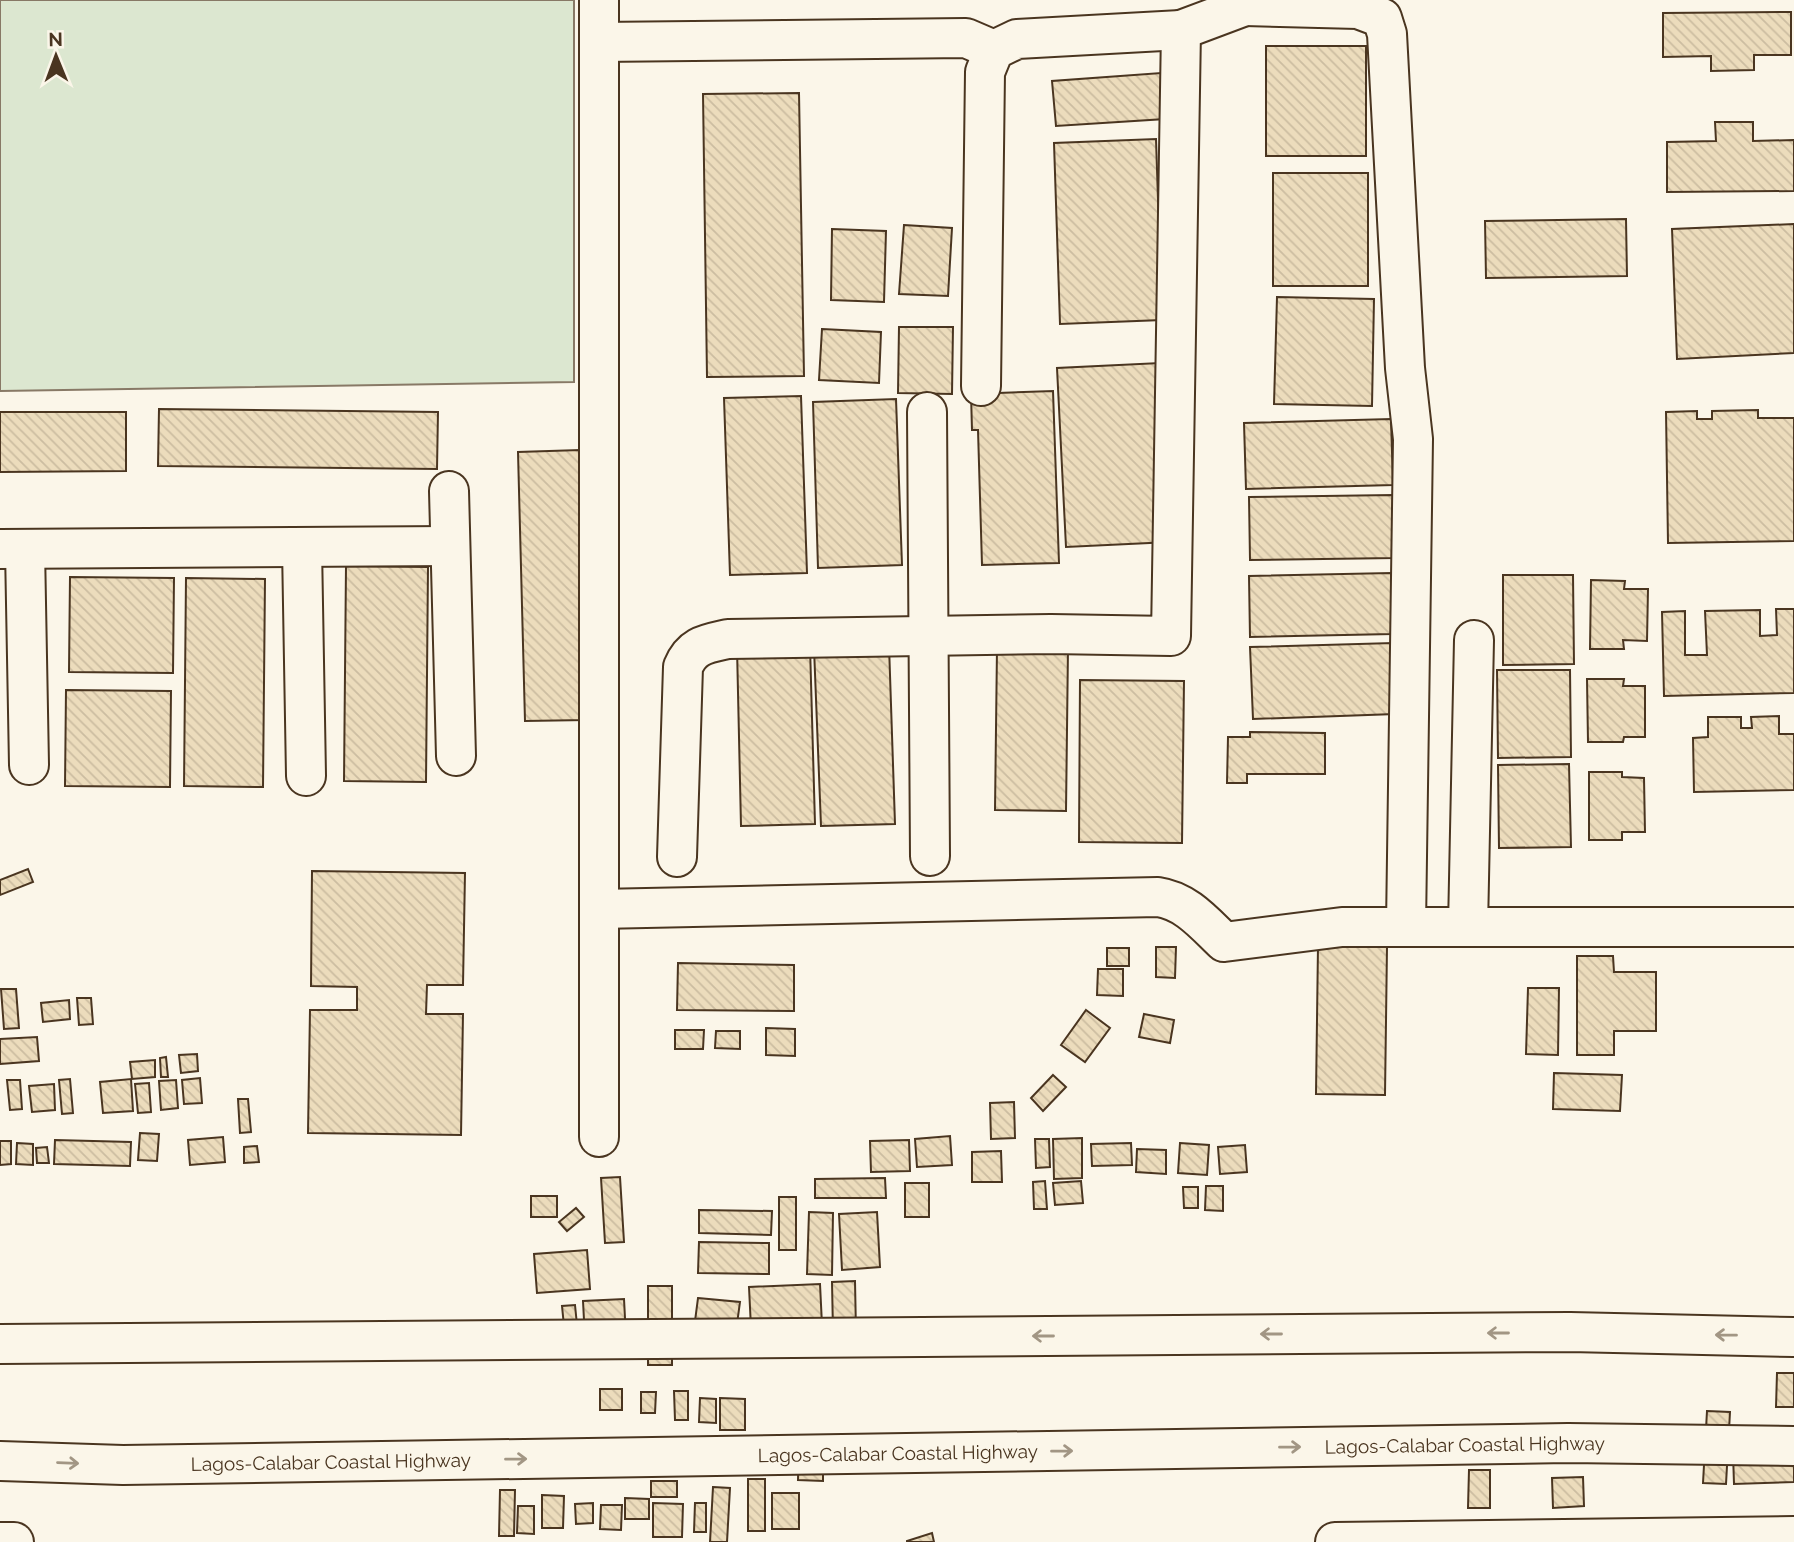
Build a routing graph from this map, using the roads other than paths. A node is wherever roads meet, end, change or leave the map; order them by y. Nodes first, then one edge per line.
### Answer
1 (599, 0) edge
2 (1245, 3) edge
3 (1181, 30) junction
4 (599, 42) junction
5 (994, 50) junction
6 (981, 386) dead end
7 (927, 412) dead end
8 (449, 491) dead end
9 (450, 546) junction
10 (302, 547) junction
11 (13, 549) edge
12 (926, 636) junction
13 (1474, 640) dead end
14 (456, 756) dead end
15 (29, 765) dead end
16 (306, 776) dead end
17 (930, 856) dead end
18 (677, 857) dead end
19 (599, 909) junction
20 (1406, 926) junction
21 (1468, 927) junction
22 (1794, 927) edge
23 (599, 1137) dead end
24 (1794, 1336) edge
25 (0, 1344) edge
26 (1794, 1446) edge
27 (0, 1461) edge
28 (1794, 1536) edge
29 (0, 1542) edge
30 (14, 1542) edge
31 (1335, 1542) edge

1 - 4 main road
2 - 3 main road
2 - 20 main road
3 - 5 main road
3 - 12 main road
4 - 5 main road
4 - 19 main road
5 - 6 main road
7 - 12 main road
8 - 9 main road
9 - 10 main road
9 - 14 main road
10 - 11 main road
10 - 16 main road
11 - 15 main road
12 - 17 main road
12 - 18 main road
13 - 21 main road
19 - 20 main road
19 - 23 main road
20 - 21 main road
21 - 22 main road
24 -> 25 main road
27 -> 26 main road, Lagos-Calabar Coastal Highway
28 - 31 main road
29 - 30 main road

